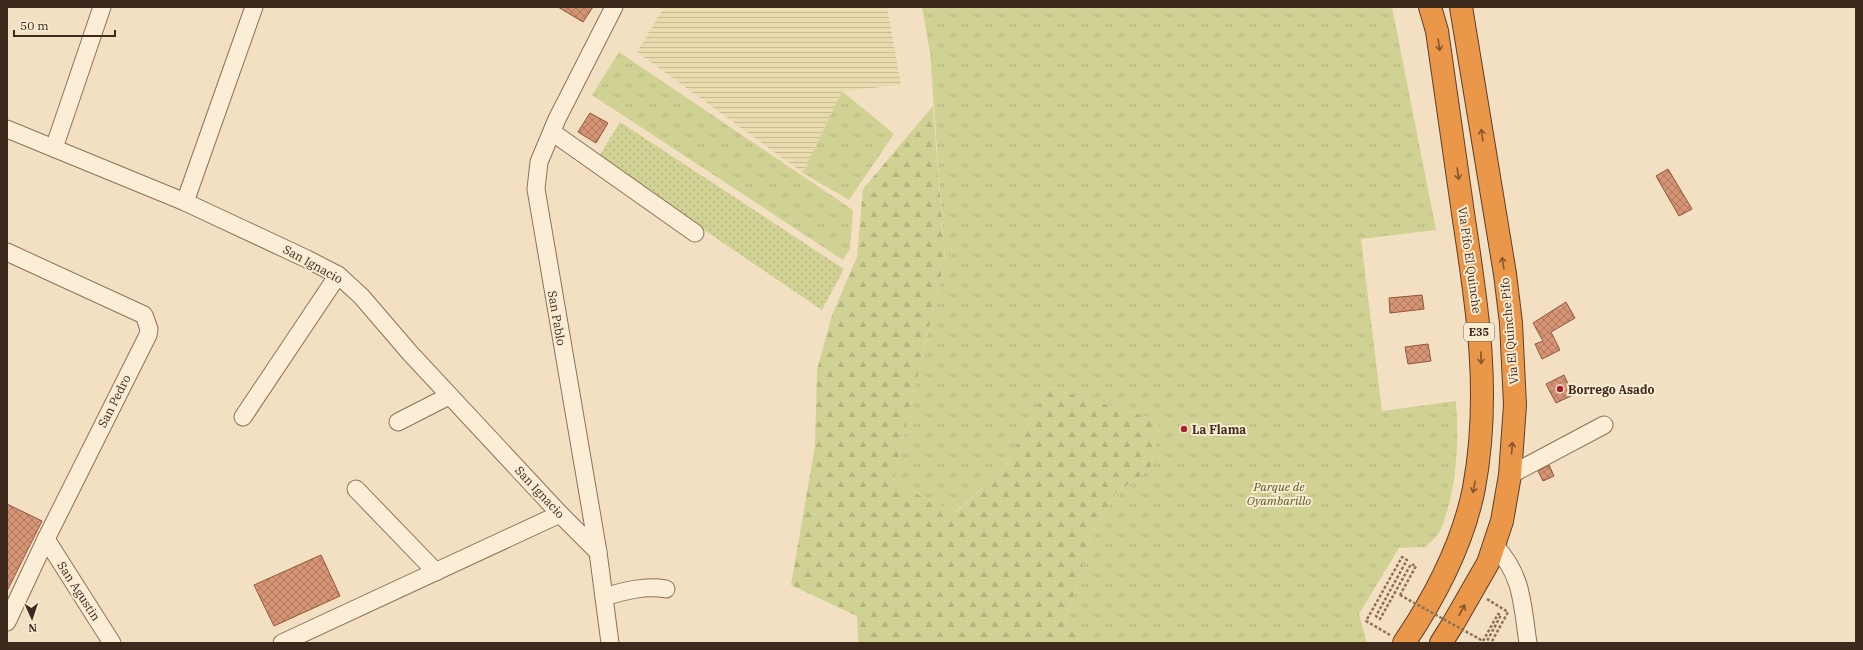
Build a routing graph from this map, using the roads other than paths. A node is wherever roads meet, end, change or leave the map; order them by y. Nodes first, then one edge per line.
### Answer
1 (102, 7) edge
2 (254, 7) edge
3 (614, 7) edge
4 (1430, 7) edge
5 (1461, 7) edge
6 (7, 129) edge
7 (552, 132) junction
8 (54, 148) junction
9 (185, 202) junction
10 (695, 233) dead end
11 (7, 252) edge
12 (338, 275) junction
13 (448, 394) junction
14 (243, 417) dead end
15 (398, 422) dead end
16 (1604, 425) dead end
17 (1510, 475) junction
18 (356, 489) dead end
19 (560, 514) junction
20 (46, 539) junction
21 (1494, 545) junction
22 (598, 552) junction
23 (436, 572) junction
24 (666, 589) dead end
25 (604, 597) junction
26 (7, 622) edge
27 (112, 643) edge
28 (282, 643) edge
29 (610, 643) edge
30 (1404, 643) edge
31 (1441, 643) edge
32 (1528, 643) edge

1 - 8 street
2 - 9 street
3 - 7 street, San Pablo
4 -> 30 highway, Via Pifo El Quinche / E35
17 -> 5 highway, Via El Quinche Pifo / E35
6 - 8 street, San Ignacio
7 - 10 street
7 - 22 street, San Pablo
8 - 9 street, San Ignacio
9 - 12 street, San Ignacio
11 - 20 street, San Pedro
12 - 13 street, San Ignacio
12 - 14 street
13 - 15 street
13 - 19 street, San Ignacio
16 - 17 street
17 - 21 highway, Via El Quinche Pifo / E35
18 - 23 street
19 - 22 street, San Ignacio
19 - 23 street
20 - 26 street, San Pedro
20 - 27 street, San Agustin
31 -> 21 highway, Via El Quinche Pifo / E35
21 - 32 street
22 - 25 street, San Pablo
23 - 28 street
24 - 25 street
25 - 29 street, San Pablo

